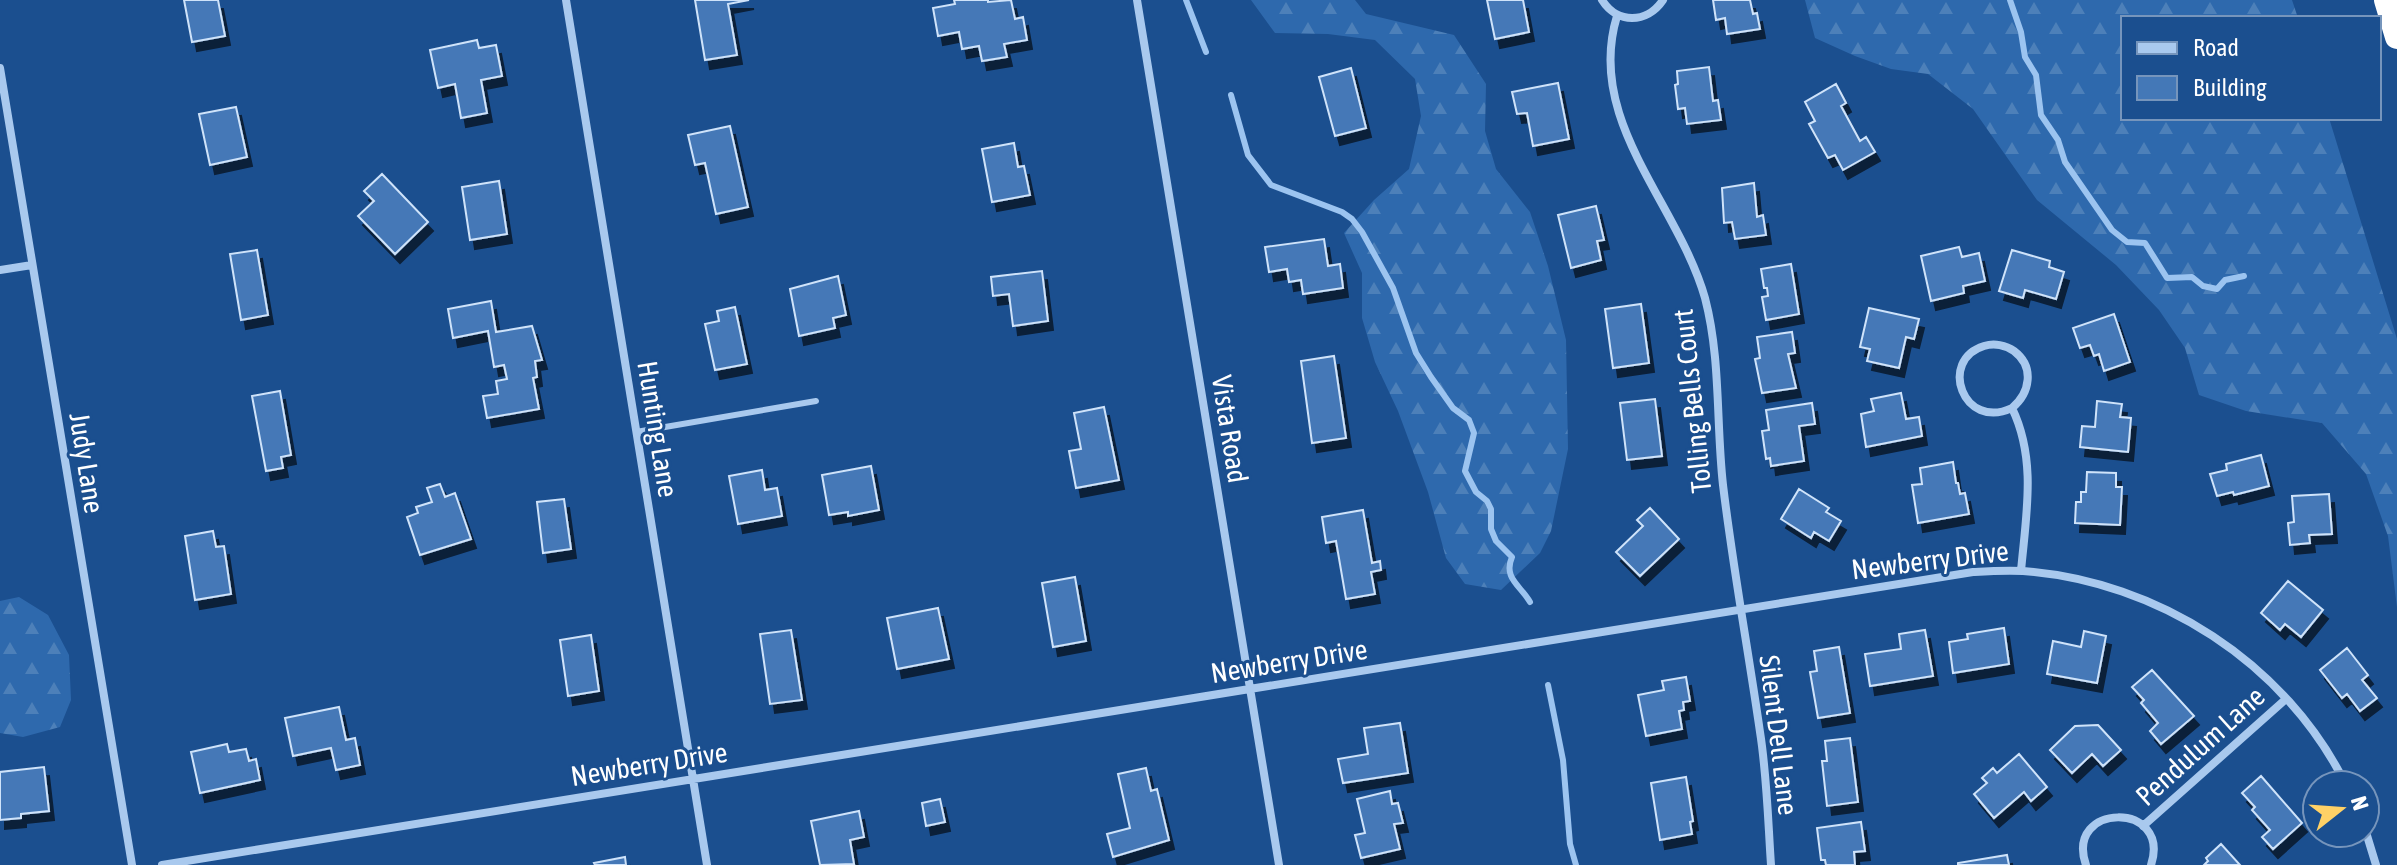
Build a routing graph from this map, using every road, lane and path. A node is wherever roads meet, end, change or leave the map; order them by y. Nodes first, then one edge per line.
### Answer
1 (566, 0) edge
2 (1137, 0) edge
3 (1602, 0) edge
4 (1663, 0) edge
5 (2386, 0) edge
6 (1617, 16) junction
7 (2397, 37) edge
8 (0, 68) edge
9 (32, 265) junction
10 (0, 270) edge
11 (816, 401) dead end
12 (2012, 408) junction
13 (636, 432) junction
14 (2021, 571) junction
15 (1740, 610) junction
16 (1250, 689) junction
17 (2286, 699) junction
18 (2336, 769) edge
19 (693, 779) junction
20 (2143, 826) junction
21 (132, 865) edge
22 (162, 865) edge
23 (707, 865) edge
24 (1279, 865) edge
25 (1771, 865) edge
26 (2086, 865) edge
27 (2151, 865) edge

1 - 13 street, Hunting Lane
2 - 16 street, Vista Road
3 - 6 street
4 - 6 street
5 - 7 highway
6 - 15 street, Tolling Bells Court
8 - 9 street, Judy Lane
9 - 10 street
9 - 21 street, Judy Lane
11 - 13 lane
12 - 12 street
12 - 14 street
13 - 19 street, Hunting Lane
14 - 15 street, Newberry Drive
14 - 17 street, Newberry Drive
15 - 16 street, Newberry Drive
15 - 25 street, Silent Dell Lane
16 - 19 street, Newberry Drive
16 - 24 street, Vista Road
17 - 18 street, Newberry Drive
17 - 20 street, Pendulum Lane
19 - 22 street, Newberry Drive
19 - 23 street, Hunting Lane
20 - 26 street, Pendulum Lane
20 - 27 street, Pendulum Lane

